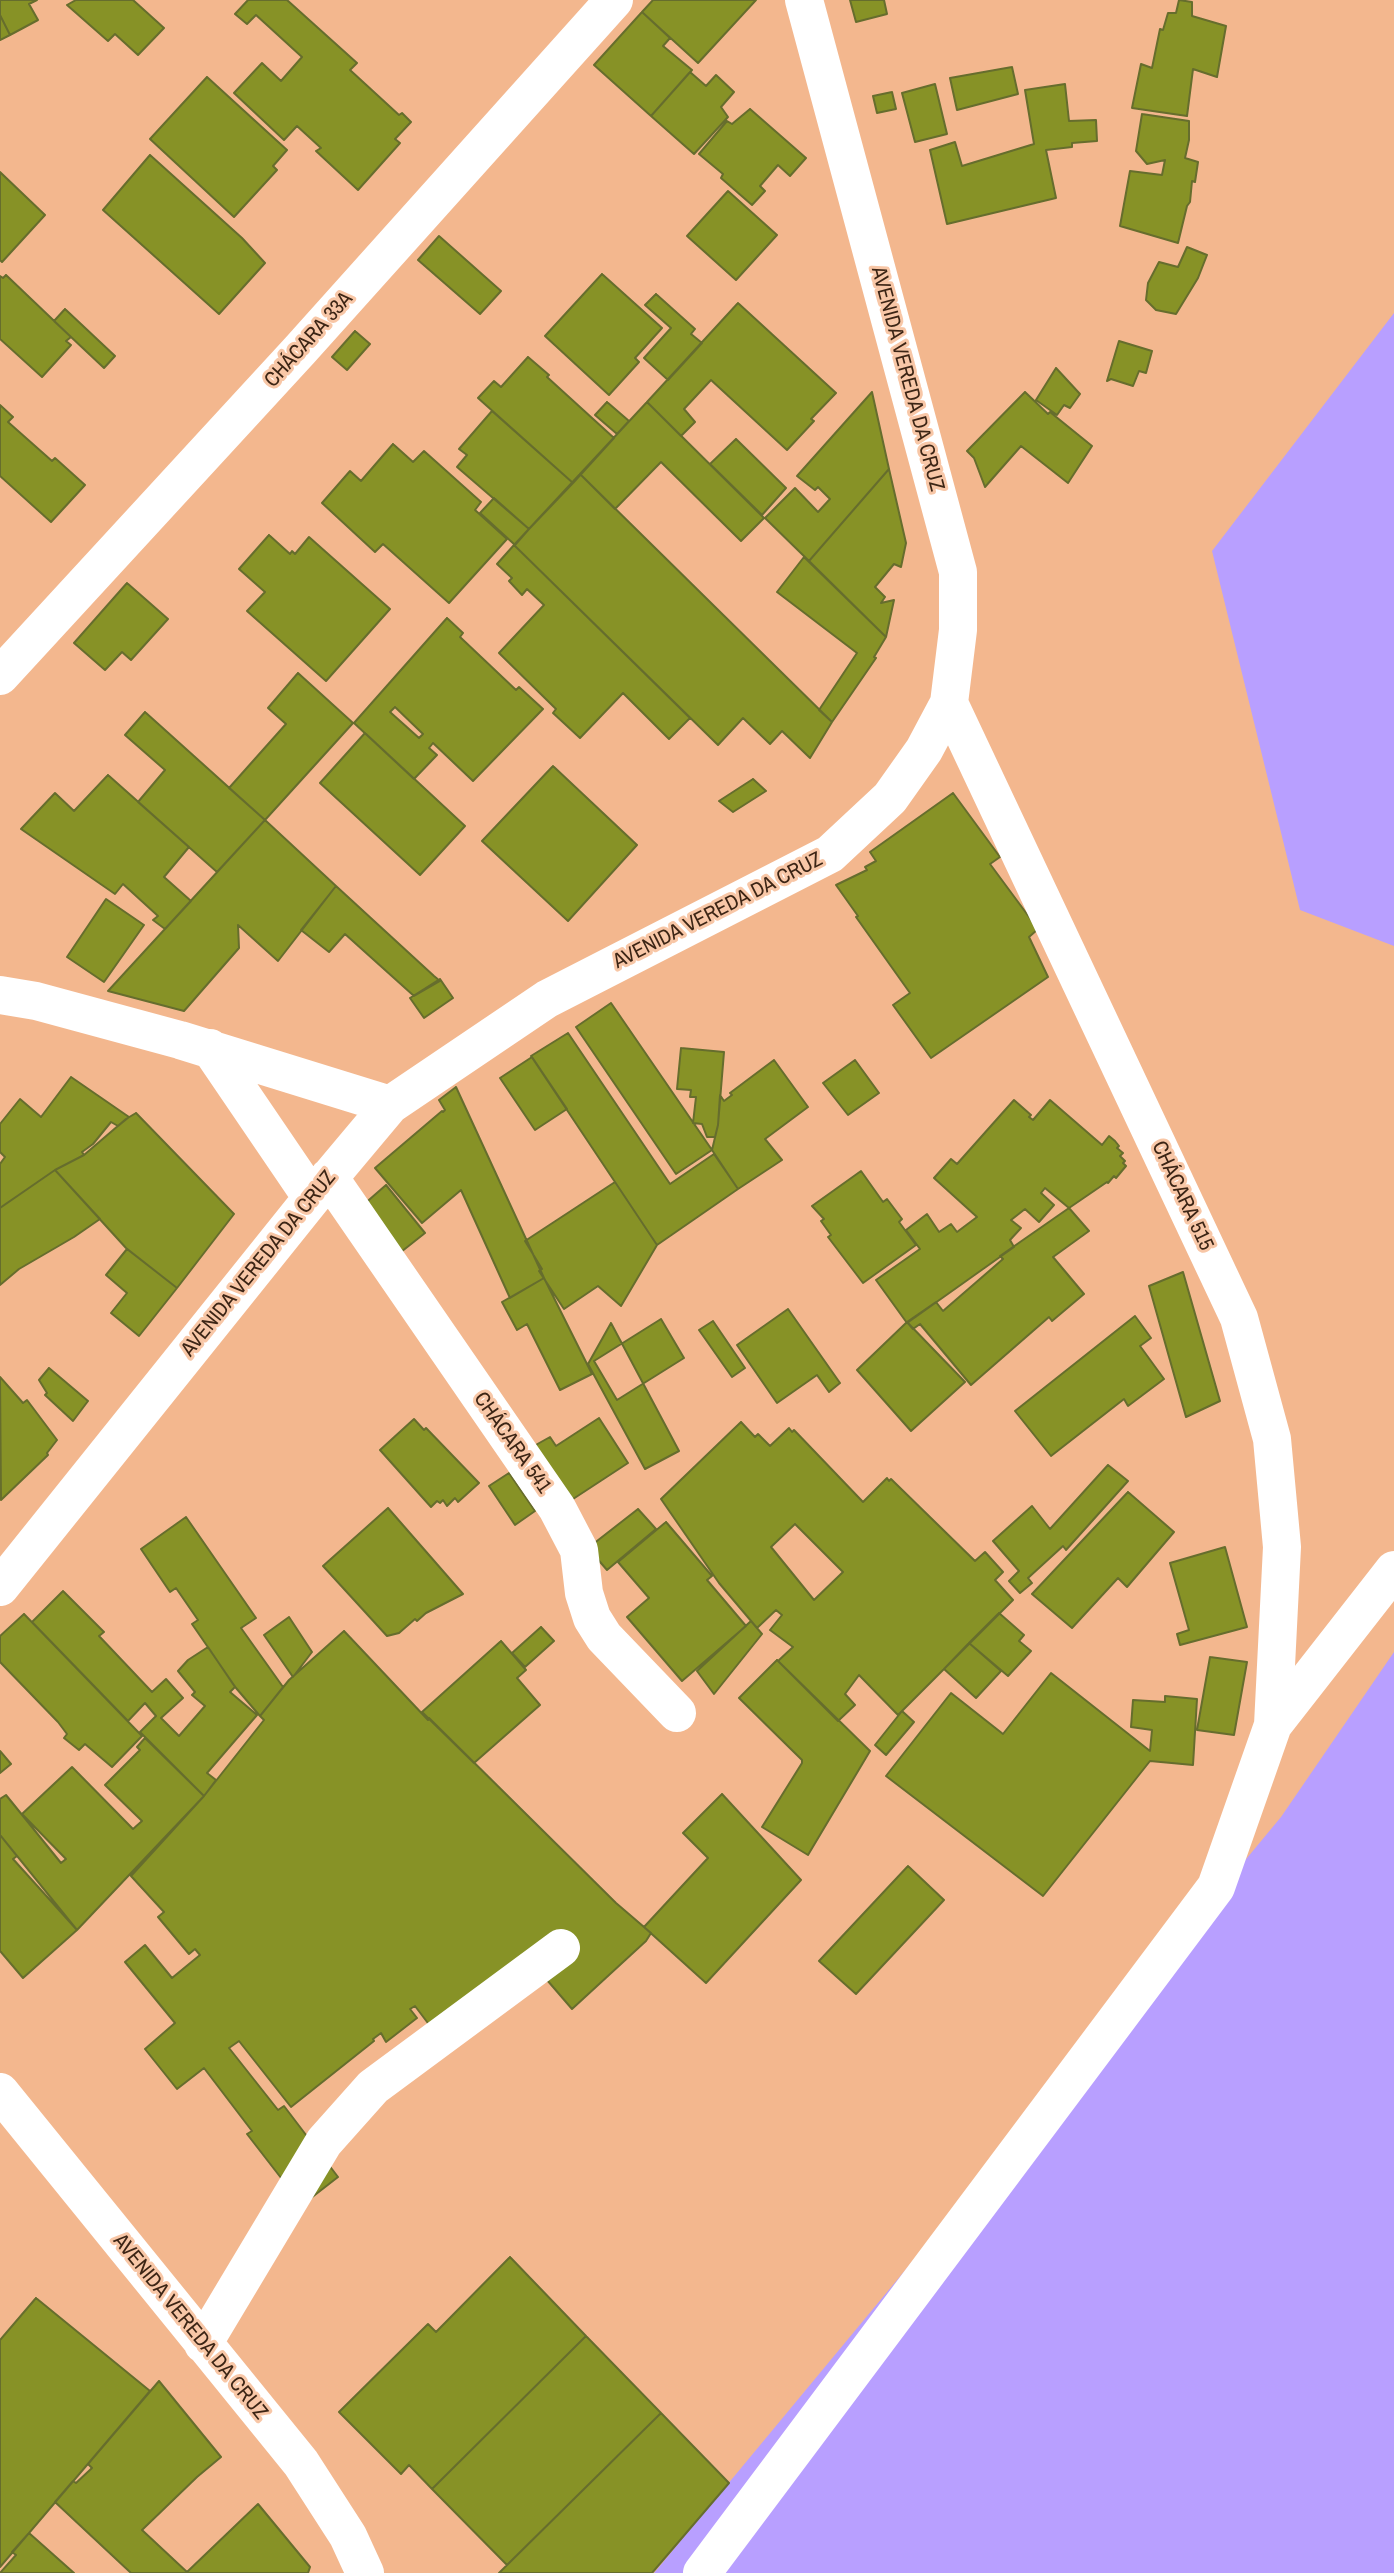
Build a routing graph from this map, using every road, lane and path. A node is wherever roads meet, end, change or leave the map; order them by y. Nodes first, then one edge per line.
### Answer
1 (614, 0) edge
2 (804, 0) edge
3 (0, 676) edge
4 (949, 703) junction
5 (0, 995) edge
6 (210, 1048) junction
7 (390, 1105) junction
8 (320, 1187) junction
9 (1394, 1570) edge
10 (0, 1587) edge
11 (677, 1713) dead end
12 (1273, 1725) junction
13 (561, 1948) dead end
14 (0, 2092) edge
15 (203, 2344) junction
16 (365, 2573) edge
17 (702, 2573) edge

1 - 3 street, CHÁCARA 33A
2 - 4 street, AVENIDA VEREDA DA CRUZ
4 - 7 street, AVENIDA VEREDA DA CRUZ
4 - 12 street, CHÁCARA 515
5 - 6 street
6 - 7 street
6 - 8 street, CHÁCARA 541
7 - 8 street, AVENIDA VEREDA DA CRUZ
8 - 10 street, AVENIDA VEREDA DA CRUZ
8 - 11 street, CHÁCARA 541
9 - 12 street
12 - 17 street
13 - 15 street
14 - 15 street, AVENIDA VEREDA DA CRUZ
15 - 16 street, AVENIDA VEREDA DA CRUZ

